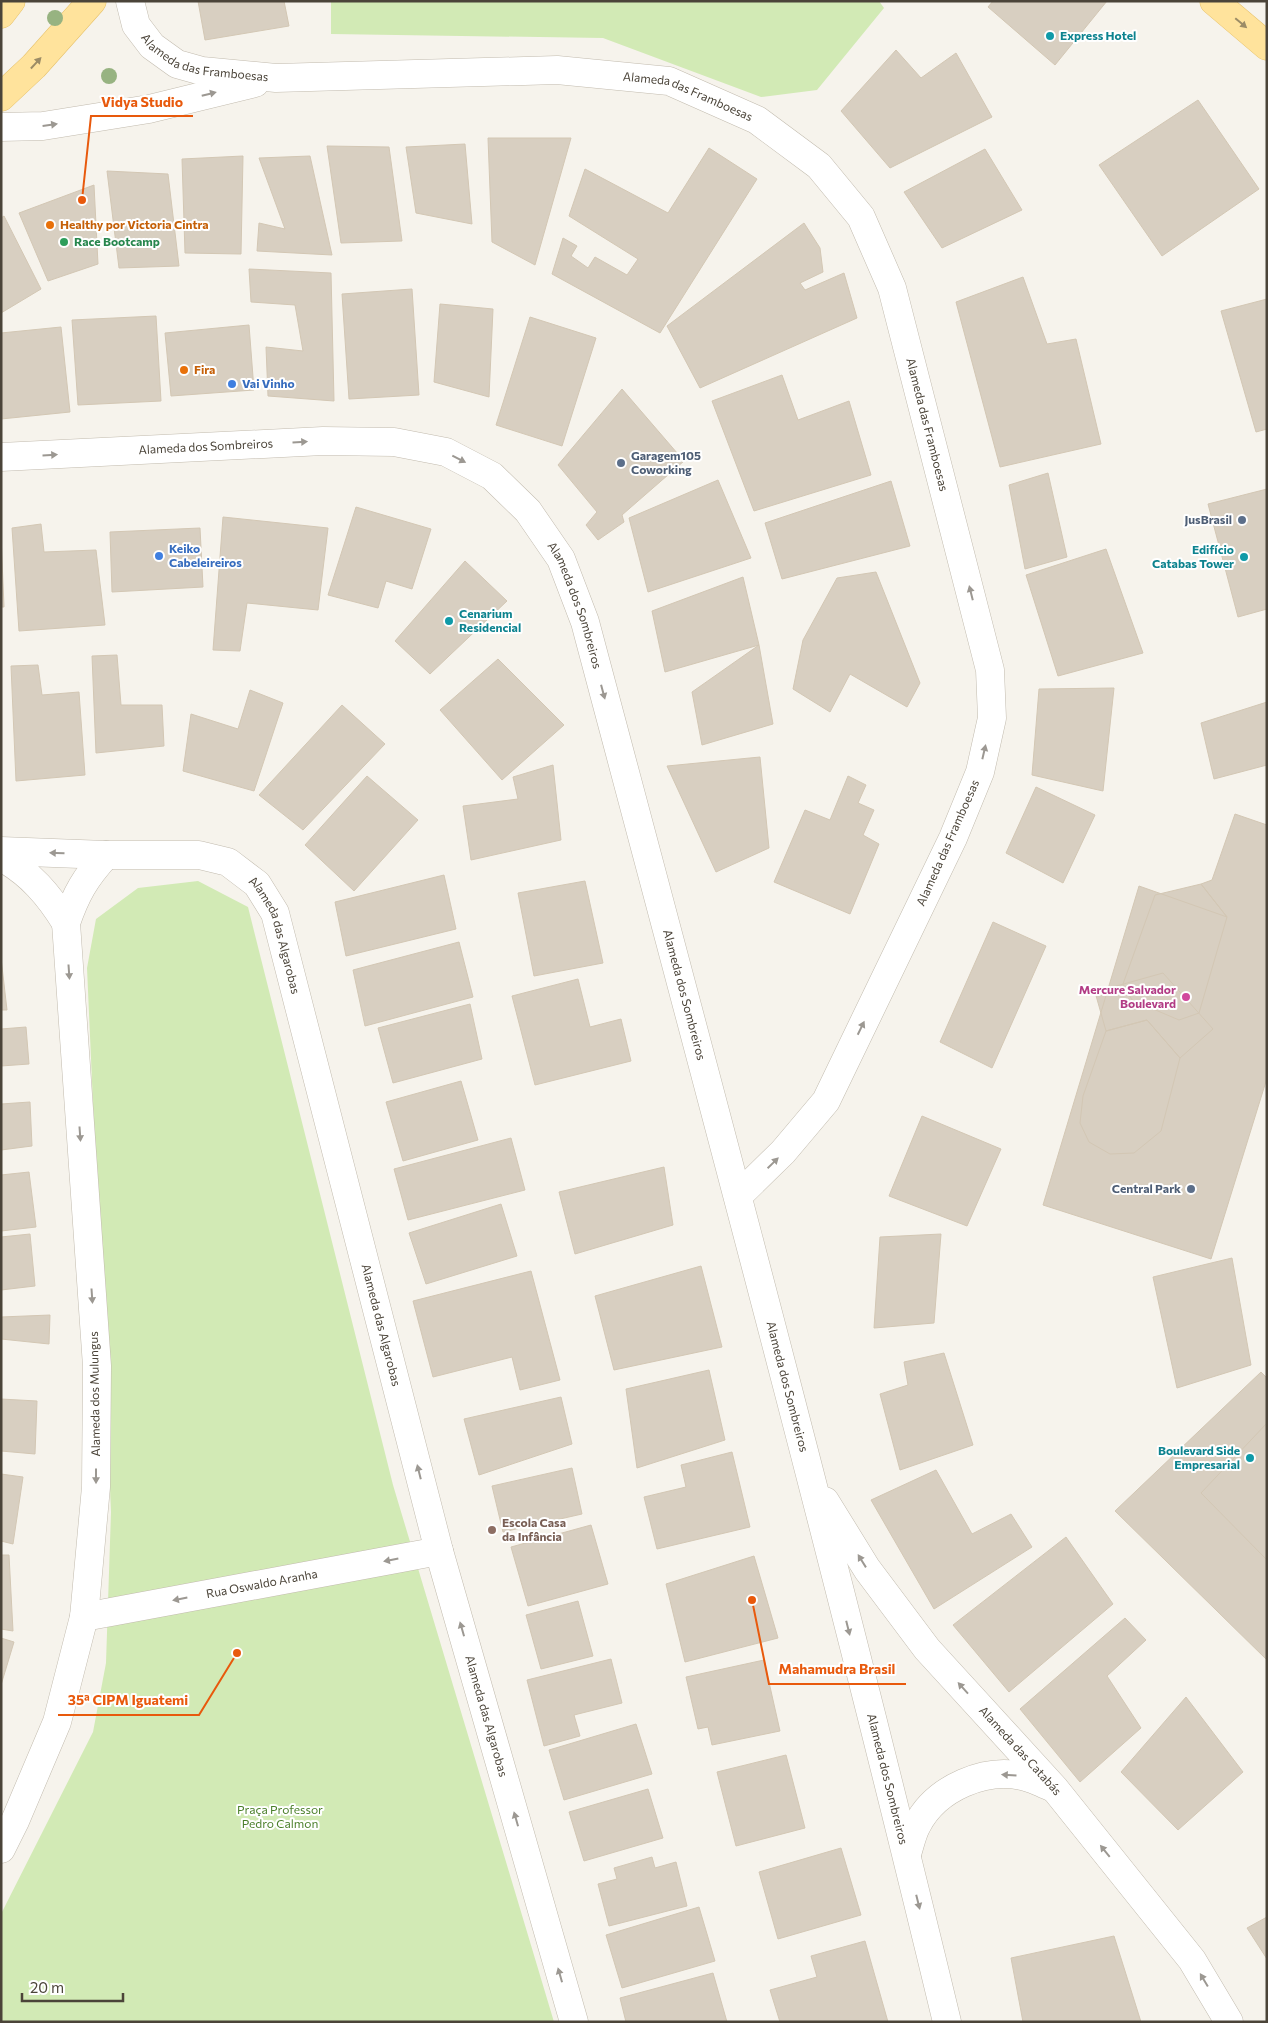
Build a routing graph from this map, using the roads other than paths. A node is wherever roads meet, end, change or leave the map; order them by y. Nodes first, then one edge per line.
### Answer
1 (11, 1) edge
2 (92, 1) edge
3 (130, 1) edge
4 (1214, 1) edge
5 (1, 14) edge
6 (1267, 46) edge
7 (276, 78) junction
8 (1, 97) edge
9 (1, 127) edge
10 (1, 457) edge
11 (1, 851) edge
12 (106, 855) junction
13 (1, 857) edge
14 (66, 923) junction
15 (738, 1196) junction
16 (811, 1478) junction
17 (439, 1551) junction
18 (84, 1617) junction
19 (1055, 1789) junction
20 (1, 1850) edge
21 (907, 1854) junction
22 (574, 2022) edge
23 (948, 2022) edge
24 (1229, 2022) edge

1 - 5 main road
8 -> 2 main road
3 - 7 street, Alameda das Framboesas
4 -> 6 main road
9 -> 7 street, Alameda das Framboesas
15 -> 7 street, Alameda das Framboesas
10 -> 15 street, Alameda dos Sombreiros
12 -> 11 street, Alameda das Algarobas
12 - 14 street, Alameda dos Mulungus
17 -> 12 street, Alameda das Algarobas
13 - 14 street, Alameda dos Mulungus
14 -> 18 street, Alameda dos Mulungus
15 - 16 street, Alameda dos Sombreiros
19 -> 16 street, Alameda das Catabás
16 -> 21 street, Alameda dos Sombreiros
17 -> 18 street, Rua Oswaldo Aranha
22 -> 17 street, Alameda das Algarobas
18 - 20 street, Alameda dos Mulungus
19 -> 21 street
24 -> 19 street, Alameda das Catabás
21 -> 23 street, Alameda dos Sombreiros

